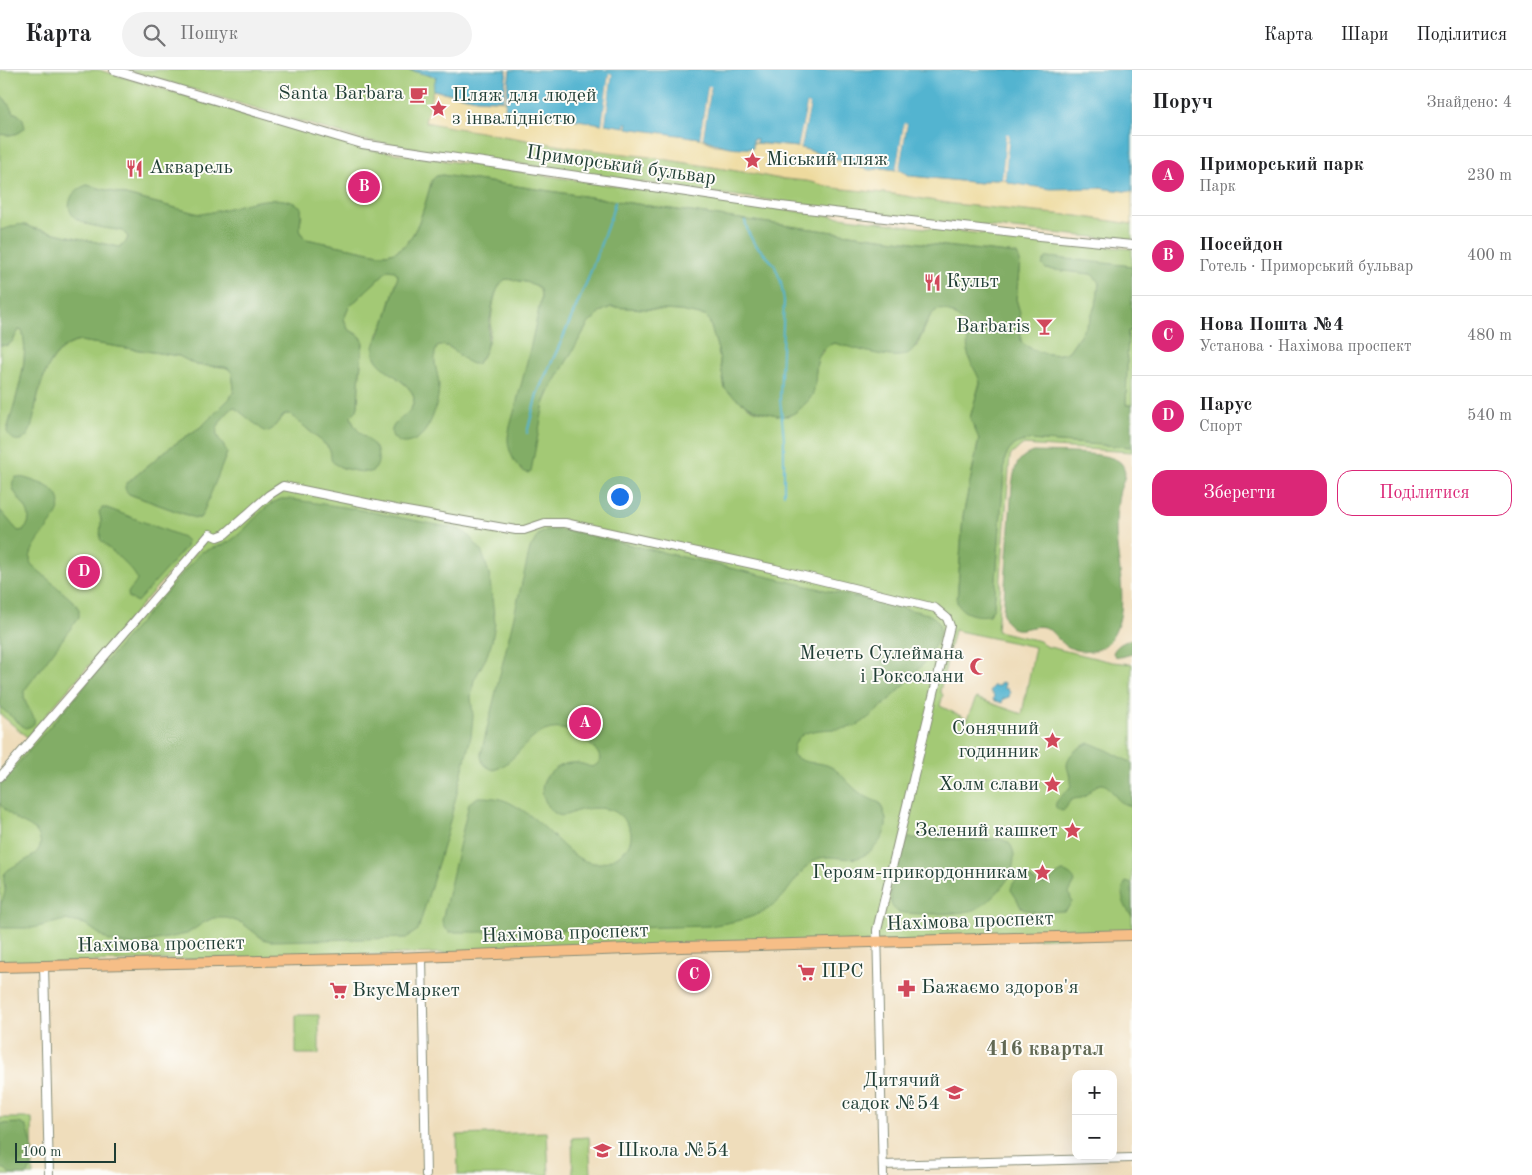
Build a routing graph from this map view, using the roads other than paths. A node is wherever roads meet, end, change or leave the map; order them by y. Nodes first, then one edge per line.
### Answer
1 (114, 70) edge
2 (1132, 245) edge
3 (0, 777) edge
4 (1132, 935) edge
5 (877, 942) junction
6 (422, 956) junction
7 (44, 965) junction
8 (0, 967) edge
9 (1132, 1158) edge
10 (883, 1165) junction
11 (49, 1175) edge
12 (426, 1175) edge
13 (883, 1175) edge

1 - 2 street, Приморський бульвар
3 - 5 street
4 - 5 main road, Нахімова проспект
5 - 6 main road, Нахімова проспект
5 - 10 street
6 - 7 main road, Нахімова проспект
6 - 12 street
7 - 8 main road, Нахімова проспект
7 - 11 street
9 - 10 street
10 - 13 street

